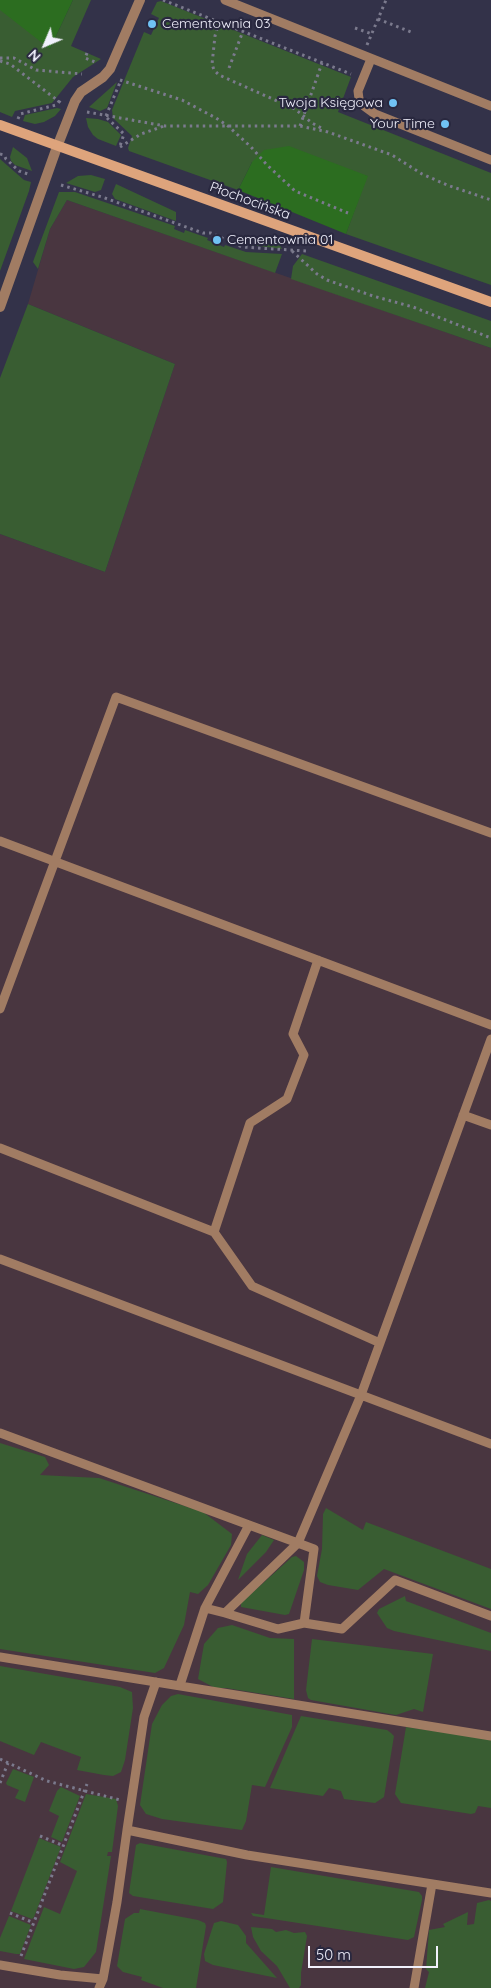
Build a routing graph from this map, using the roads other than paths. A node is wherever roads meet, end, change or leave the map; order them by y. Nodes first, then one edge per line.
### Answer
1 (140, 0) edge
2 (225, 0) edge
3 (371, 59) junction
4 (491, 106) edge
5 (0, 125) edge
6 (57, 147) junction
7 (491, 160) edge
8 (491, 302) edge
9 (0, 306) edge
10 (491, 833) edge
11 (0, 842) edge
12 (56, 862) junction
13 (318, 960) junction
14 (0, 1009) edge
15 (491, 1025) edge
16 (491, 1039) edge
17 (463, 1115) junction
18 (491, 1125) edge
19 (0, 1148) edge
20 (214, 1232) junction
21 (0, 1259) edge
22 (380, 1343) junction
23 (361, 1395) junction
24 (0, 1434) edge
25 (491, 1444) edge
26 (249, 1525) junction
27 (298, 1543) junction
28 (205, 1608) junction
29 (225, 1612) junction
30 (491, 1616) edge
31 (304, 1623) junction
32 (0, 1657) edge
33 (156, 1682) junction
34 (180, 1685) junction
35 (491, 1736) edge
36 (128, 1830) junction
37 (432, 1884) junction
38 (491, 1893) edge
39 (0, 1965) edge
40 (101, 1984) edge
41 (414, 1988) edge

1 - 6 street
2 - 3 lane
3 - 4 lane
3 - 7 lane
5 - 6 main road, Płochocińska
6 - 8 main road, Płochocińska
6 - 9 street
10 - 12 lane
11 - 12 lane
12 - 13 lane
12 - 14 lane
13 - 15 lane
13 - 20 lane
16 - 17 lane
17 - 18 lane
17 - 22 lane
19 - 20 lane
20 - 22 lane
21 - 23 lane
22 - 23 lane
23 - 25 lane
23 - 27 lane
24 - 26 lane
26 - 27 lane
26 - 28 lane
27 - 29 lane
27 - 31 lane
28 - 29 lane
28 - 34 lane
29 - 31 lane
30 - 31 lane
32 - 33 lane
33 - 34 lane
33 - 36 lane
34 - 35 lane
36 - 37 lane
36 - 40 lane
37 - 38 lane
37 - 41 lane
39 - 40 lane

